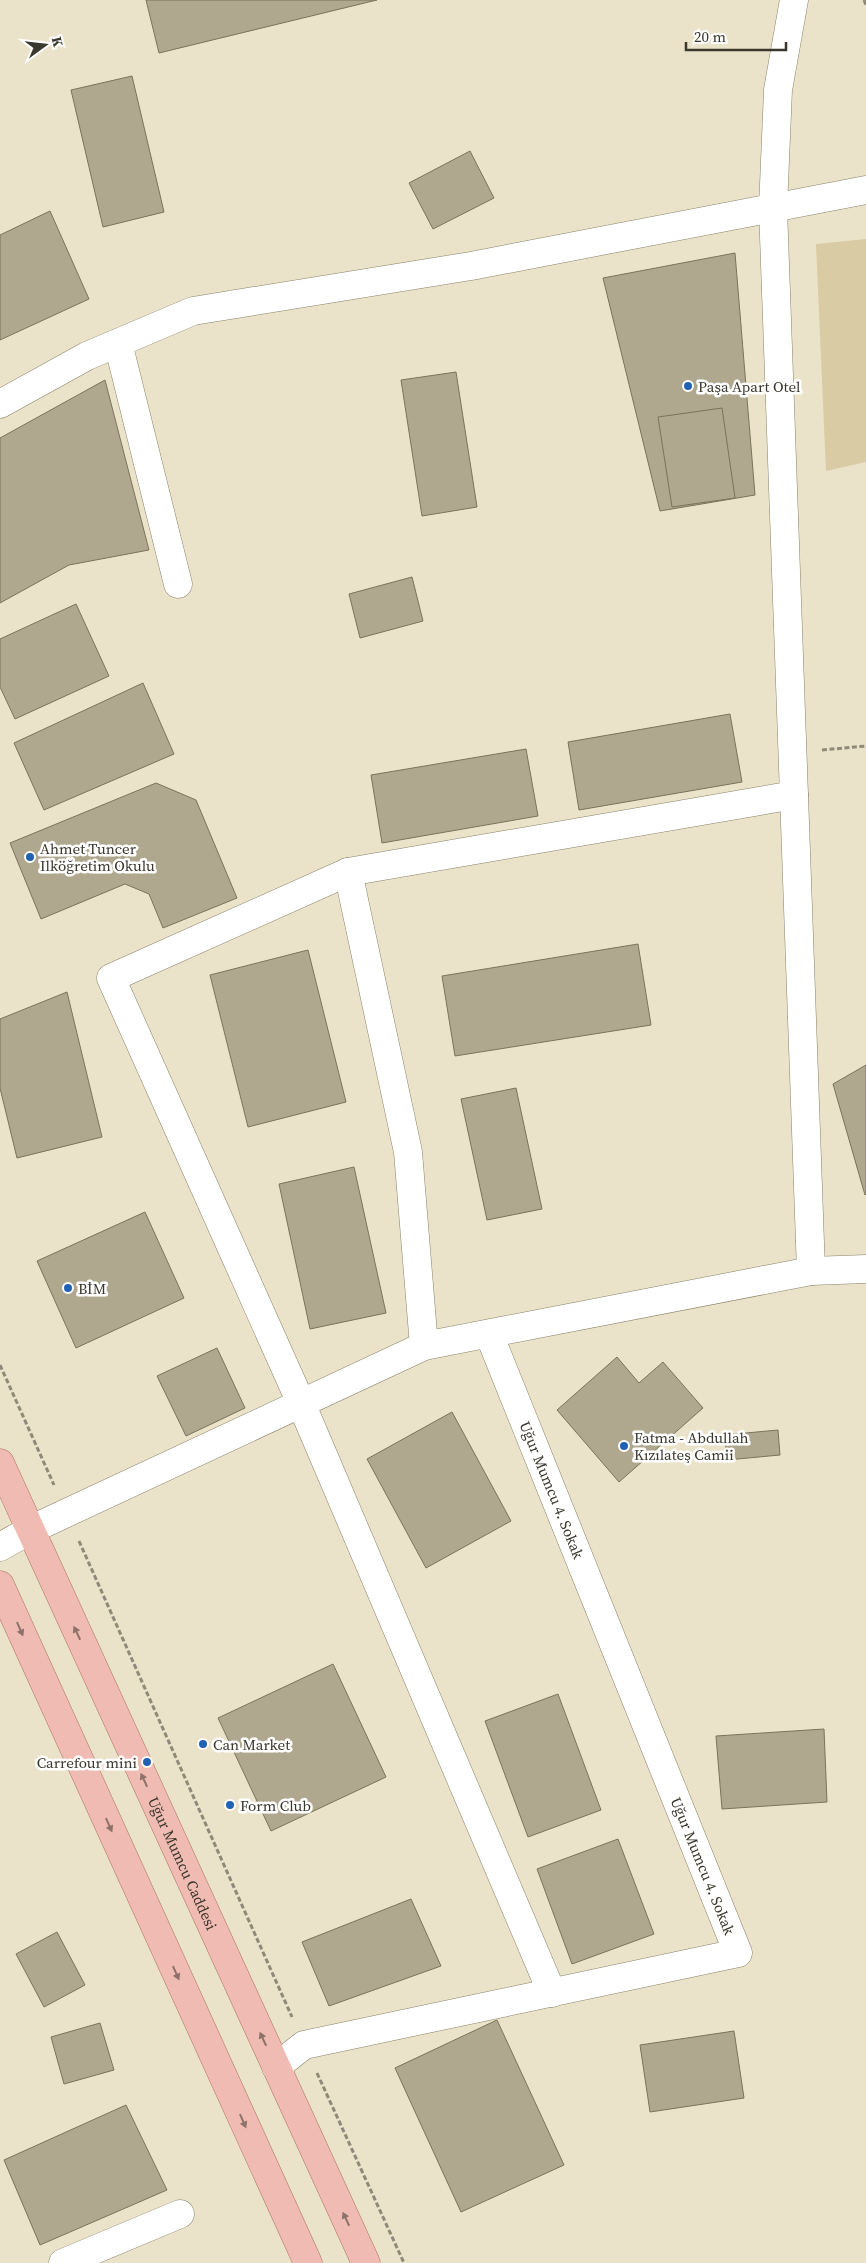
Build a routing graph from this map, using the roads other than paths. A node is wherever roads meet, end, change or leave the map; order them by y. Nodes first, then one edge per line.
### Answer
1 (794, 0) edge
2 (866, 190) edge
3 (773, 208) junction
4 (118, 343) junction
5 (0, 404) edge
6 (178, 584) dead end
7 (794, 795) junction
8 (348, 872) junction
9 (866, 1269) edge
10 (810, 1272) junction
11 (489, 1334) junction
12 (424, 1346) junction
13 (301, 1403) junction
14 (0, 1463) edge
15 (30, 1530) junction
16 (0, 1546) edge
17 (0, 1585) edge
18 (552, 1993) junction
19 (276, 2067) junction
20 (180, 2214) dead end
21 (63, 2263) edge
22 (308, 2263) edge
23 (366, 2263) edge

1 - 3 street
2 - 3 street
3 - 4 street
3 - 7 street
4 - 5 street
4 - 6 street
7 - 8 street
7 - 10 street
8 - 12 street
8 - 13 street
9 - 10 street
10 - 11 street
11 - 12 street
11 - 18 street, Uğur Mumcu 4. Sokak
12 - 13 street
13 - 15 street
13 - 18 street
14 - 15 main road, Uğur Mumcu Caddesi
15 - 16 street
19 -> 15 main road, Uğur Mumcu Caddesi
17 -> 22 main road
18 - 19 street, Uğur Mumcu 4. Sokak
23 -> 19 main road, Uğur Mumcu Caddesi
20 - 21 street

